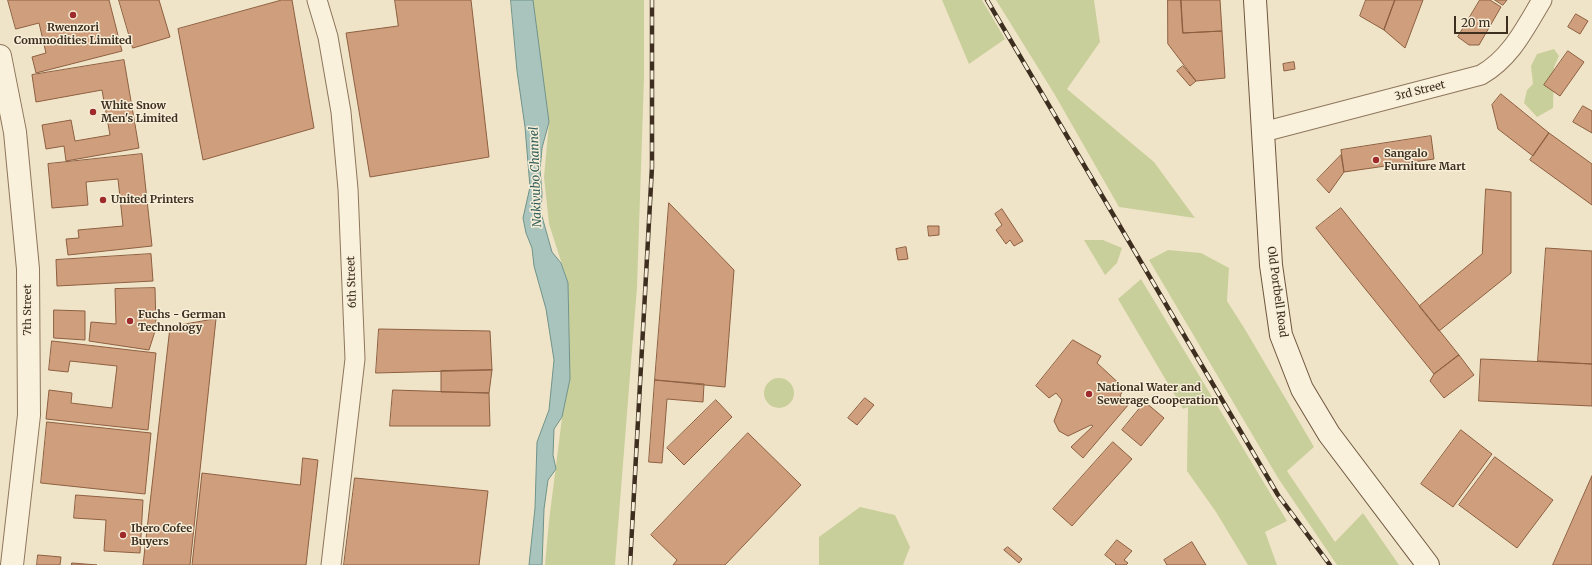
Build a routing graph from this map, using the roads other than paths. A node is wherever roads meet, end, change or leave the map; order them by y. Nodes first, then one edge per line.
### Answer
1 (317, 0) edge
2 (1255, 0) edge
3 (1542, 0) edge
4 (0, 56) edge
5 (1263, 132) junction
6 (12, 565) edge
7 (332, 565) edge
8 (1428, 565) edge

1 - 7 street, 6th Street
2 - 5 main road, Old Portbell Road
3 - 5 street, 3rd Street
4 - 6 main road, 7th Street
5 - 8 main road, Old Portbell Road

